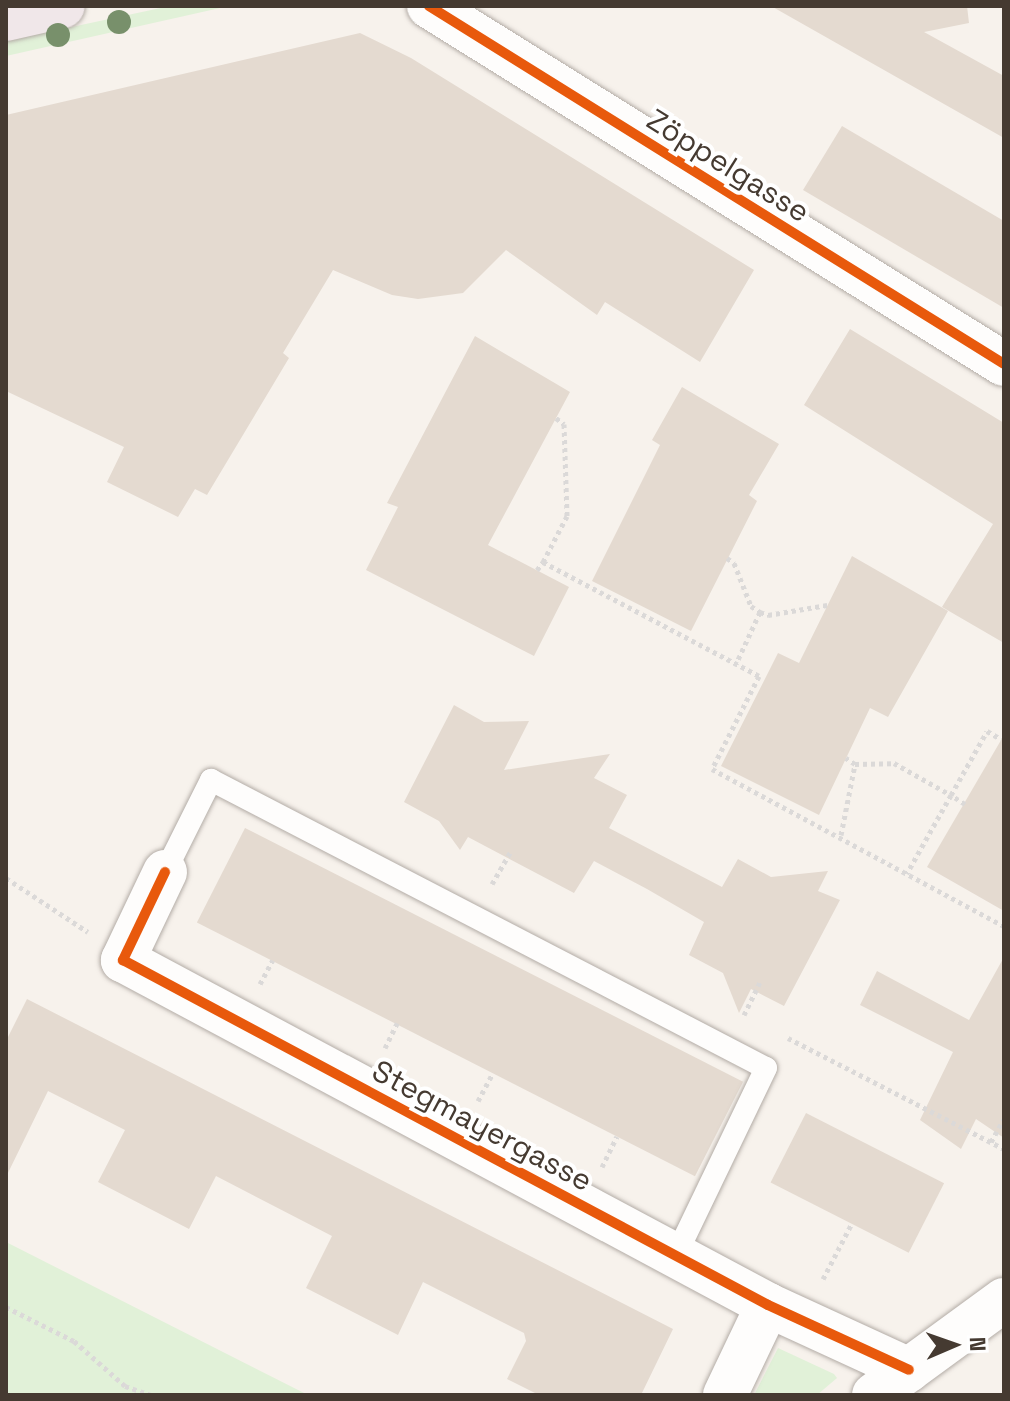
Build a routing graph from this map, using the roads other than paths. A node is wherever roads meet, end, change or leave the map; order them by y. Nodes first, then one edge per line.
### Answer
1 (63, 6) edge
2 (429, 6) edge
3 (6, 19) edge
4 (1004, 364) edge
5 (165, 872) joint
6 (676, 1255) junction
7 (1004, 1300) edge
8 (785, 1314) junction
9 (909, 1370) junction
10 (725, 1395) edge
11 (874, 1395) edge

1 - 3 main road
2 - 4 street, Zöppelgasse
5 - 6 street, Stegmayergasse
5 - 6 lane
6 - 8 street, Stegmayergasse
7 - 9 street
8 - 9 street, Stegmayergasse
8 - 10 street
9 - 11 street

